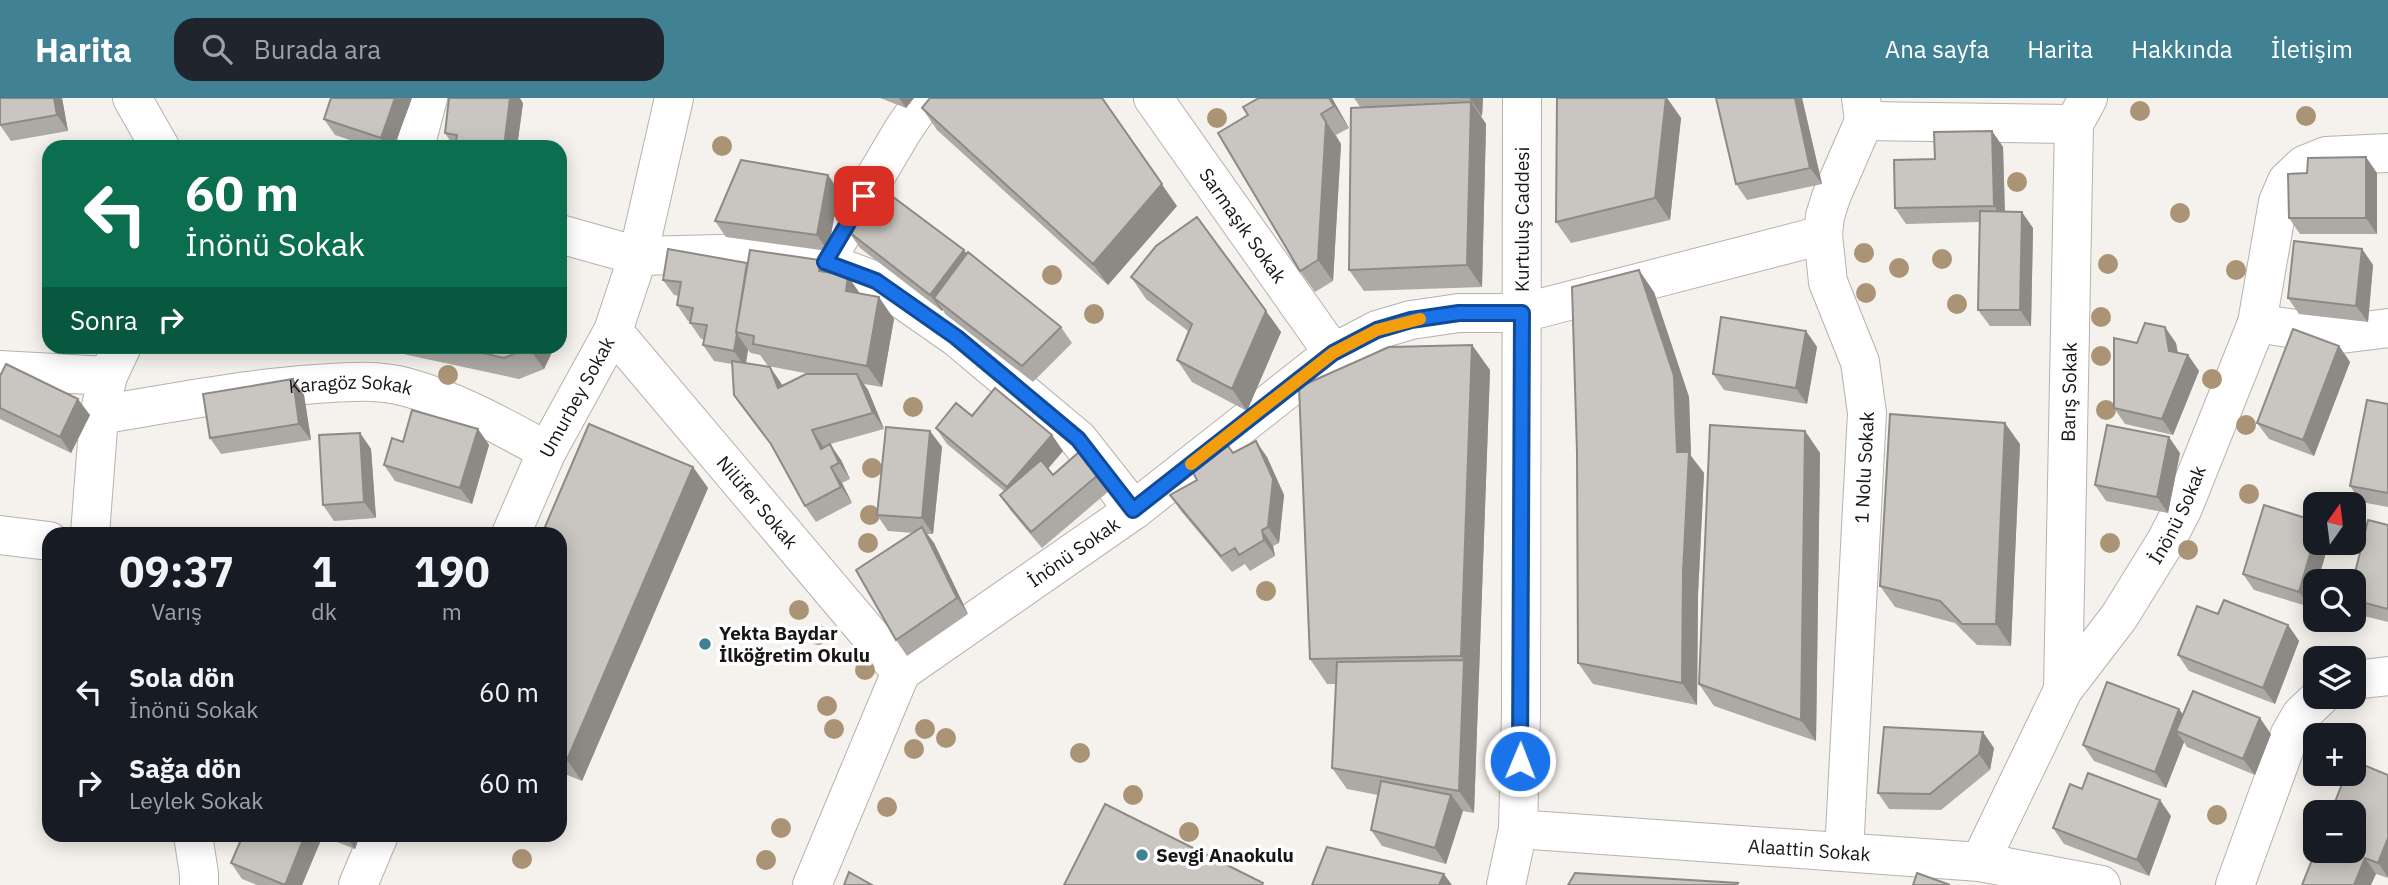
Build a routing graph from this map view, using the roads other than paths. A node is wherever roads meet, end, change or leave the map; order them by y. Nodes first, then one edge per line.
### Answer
1 (132, 98) edge
2 (428, 98) edge
3 (674, 98) edge
4 (925, 98) edge
5 (1153, 98) edge
6 (1522, 98) edge
7 (1862, 110) edge
8 (2081, 111) edge
9 (156, 140) edge
10 (417, 140) edge
11 (2388, 153) edge
12 (1823, 235) junction
13 (567, 236) edge
14 (638, 256) junction
15 (825, 262) junction
16 (1522, 313) junction
17 (2257, 323) junction
18 (2388, 328) edge
19 (612, 331) junction
20 (1333, 353) junction
21 (115, 361) edge
22 (0, 370) edge
23 (99, 415) junction
24 (547, 451) junction
25 (1133, 510) junction
26 (91, 527) edge
27 (514, 527) edge
28 (0, 535) edge
29 (42, 540) edge
30 (901, 672) junction
31 (2388, 677) edge
32 (2366, 679) edge
33 (2063, 690) junction
34 (2307, 709) edge
35 (1518, 830) junction
36 (194, 842) edge
37 (376, 842) edge
38 (1844, 852) junction
39 (1980, 862) junction
40 (198, 885) edge
41 (358, 885) edge
42 (811, 885) edge
43 (1506, 885) edge
44 (2101, 885) edge
45 (2235, 885) edge

1 - 9 street
2 - 10 street
3 - 14 street, Umurbey Sokak
4 - 15 street
5 - 20 street, Sarmaşık Sokak
6 - 16 street, Kurtuluş Caddesi
7 - 8 street
7 - 12 street, 1 Nolu Sokak
8 - 33 street, Barış Sokak
11 - 17 street, İnönü Sokak
12 - 16 street, İnönü Sokak
12 - 38 street, 1 Nolu Sokak
13 - 14 street
14 - 15 street
14 - 19 street, Umurbey Sokak
15 - 25 street
16 - 20 street, İnönü Sokak
16 - 35 street, Kurtuluş Caddesi
17 - 18 street
17 - 33 street, İnönü Sokak
19 - 24 street, Umurbey Sokak
19 - 30 street, Nilüfer Sokak
20 - 25 street, İnönü Sokak
21 - 22 street
21 - 23 street
23 - 24 street, Karagöz Sokak
23 - 26 street
24 - 27 street, Umurbey Sokak
25 - 30 street, İnönü Sokak
28 - 29 street
30 - 42 street
31 - 32 street
33 - 39 street
34 - 45 street
35 - 38 street, Alaattin Sokak
35 - 43 street, Kurtuluş Caddesi
36 - 40 street
37 - 41 street
38 - 39 street, Alaattin Sokak
39 - 44 street, Alaattin Sokak

